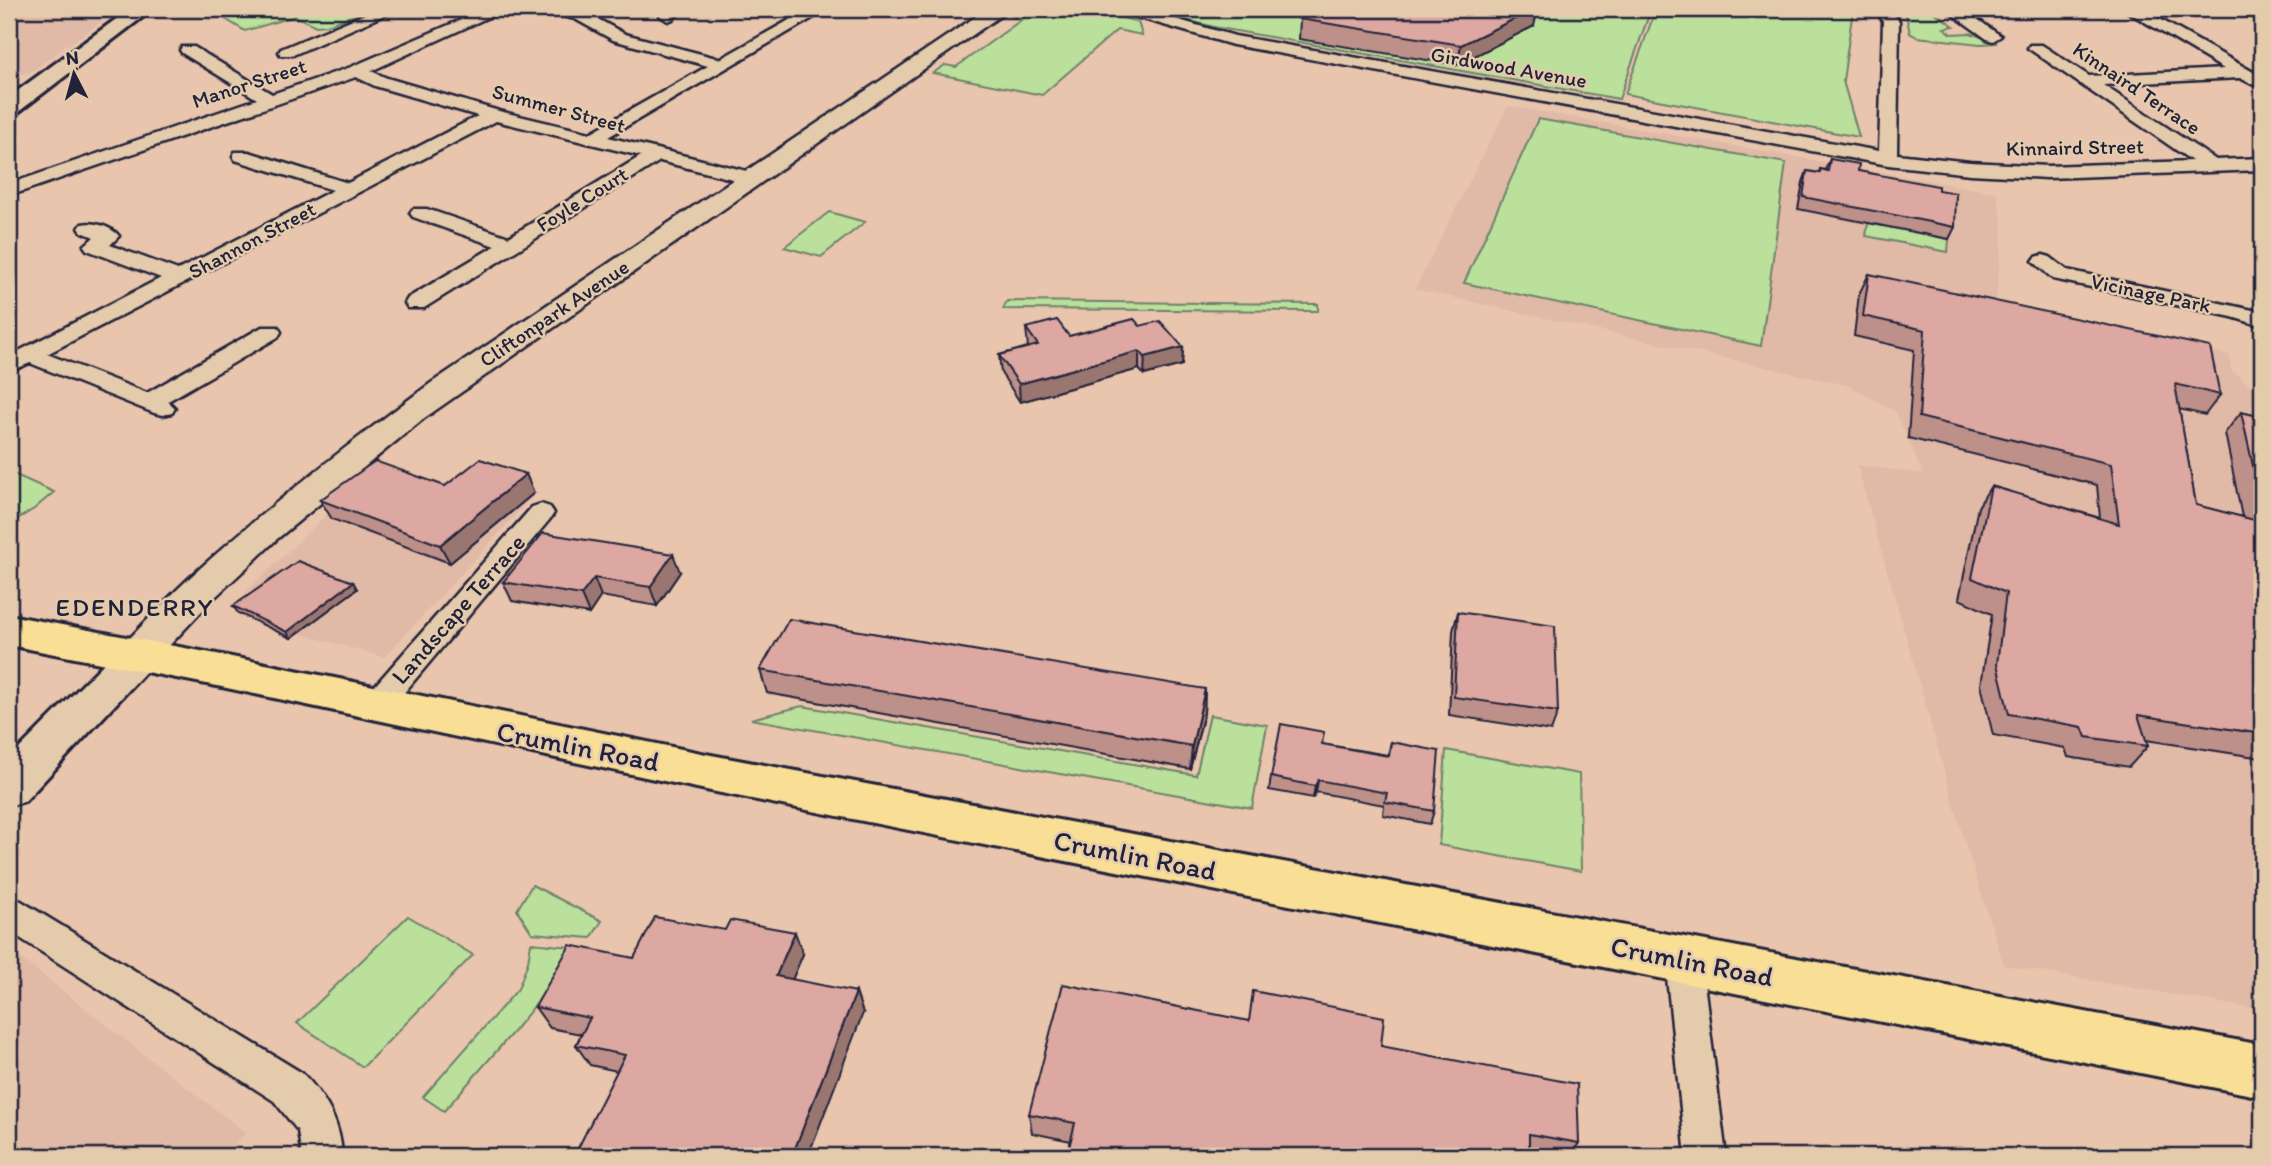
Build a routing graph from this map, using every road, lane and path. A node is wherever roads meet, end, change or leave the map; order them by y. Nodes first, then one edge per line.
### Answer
1 (143, 9) edge
2 (390, 9) edge
3 (498, 9) edge
4 (550, 9) edge
5 (820, 9) edge
6 (1000, 9) edge
7 (1124, 9) edge
8 (1883, 9) edge
9 (1953, 9) edge
10 (2132, 9) edge
11 (300, 28) dead end
12 (1993, 36) dead end
13 (320, 38) junction
14 (2036, 48) dead end
15 (218, 51) dead end
16 (287, 52) dead end
17 (723, 65) junction
18 (357, 71) junction
19 (2244, 73) junction
20 (2085, 81) junction
21 (2262, 84) edge
22 (268, 99) junction
23 (9, 108) edge
24 (494, 115) junction
25 (591, 140) junction
26 (242, 156) dead end
27 (654, 156) junction
28 (1888, 159) junction
29 (2262, 163) edge
30 (2212, 166) junction
31 (752, 178) junction
32 (349, 189) junction
33 (9, 190) edge
34 (420, 213) dead end
35 (89, 228) dead end
36 (510, 244) junction
37 (180, 278) junction
38 (2053, 299) dead end
39 (416, 303) dead end
40 (2262, 318) edge
41 (270, 332) dead end
42 (19, 360) edge
43 (541, 513) dead end
44 (9, 630) edge
45 (138, 654) junction
46 (376, 705) junction
47 (9, 788) edge
48 (9, 912) edge
49 (1683, 959) junction
50 (2262, 1072) edge
51 (322, 1156) edge
52 (1706, 1156) edge

1 - 23 main road
2 - 13 street
3 - 18 street, Manor Street
4 - 17 street
5 - 17 street
6 - 31 street, Cliftonpark Avenue
7 - 28 street, Girdwood Avenue
8 - 28 street
9 - 12 street
10 - 19 street
11 - 13 street
13 - 16 street
14 - 20 street, Kinnaird Terrace
15 - 22 street
17 - 25 street
18 - 22 street, Manor Street
18 - 24 street, Summer Street
19 - 20 street
19 - 21 street
20 - 30 street, Kinnaird Terrace
22 - 33 street, Manor Street
24 - 25 street, Summer Street
24 - 32 street, Shannon Street
25 - 27 street, Summer Street
26 - 32 street
27 - 31 street, Summer Street
27 - 36 street, Foyle Court
28 - 30 street, Kinnaird Street
29 - 30 street, Kinnaird Street
31 - 45 street, Cliftonpark Avenue
32 - 37 street, Shannon Street
34 - 36 street, Foyle Court
35 - 37 street
36 - 39 street, Foyle Court
37 - 42 street, Shannon Street
38 - 40 street, Vicinage Park
41 - 42 street
43 - 46 street, Landscape Terrace
44 - 45 main road, Crumlin Road
45 - 46 main road, Crumlin Road
45 - 47 main road
46 - 49 main road, Crumlin Road
48 - 51 street
49 - 50 main road, Crumlin Road
49 - 52 street

